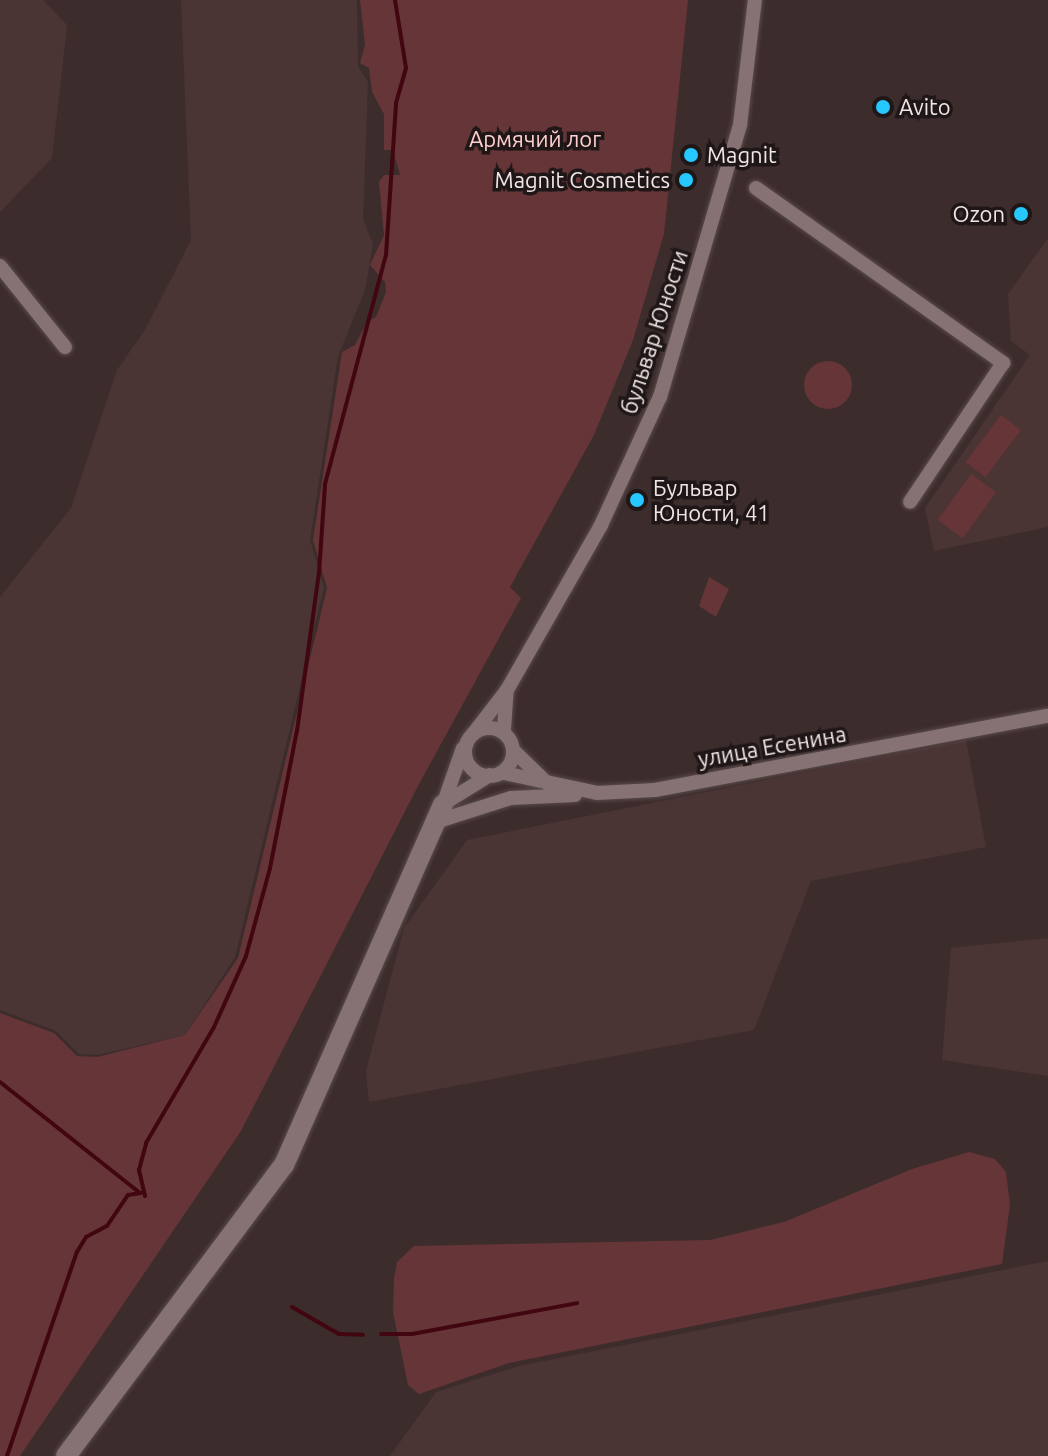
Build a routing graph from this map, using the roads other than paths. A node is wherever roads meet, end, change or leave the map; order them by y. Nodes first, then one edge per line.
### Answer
1 (755, 0) edge
2 (756, 188) dead end
3 (0, 266) edge
4 (65, 347) dead end
5 (910, 502) dead end
6 (507, 690) junction
7 (1048, 716) edge
8 (504, 729) junction
9 (473, 734) junction
10 (463, 747) junction
11 (515, 752) junction
12 (497, 774) junction
13 (549, 784) junction
14 (597, 793) junction
15 (443, 805) junction
16 (431, 823) junction
17 (66, 1456) edge

1 - 6 street, бульвар Юности
2 - 5 street
3 - 4 street
6 - 8 street
6 - 9 street, бульвар Юности
7 - 14 street, улица Есенина
8 - 9 street
8 - 11 street
9 - 10 street
10 - 12 street
10 - 15 street
11 - 12 street
11 - 13 street
12 - 13 street, улица Есенина
12 - 15 street
13 - 14 street, улица Есенина
14 - 16 street
15 - 16 street
16 - 17 street

